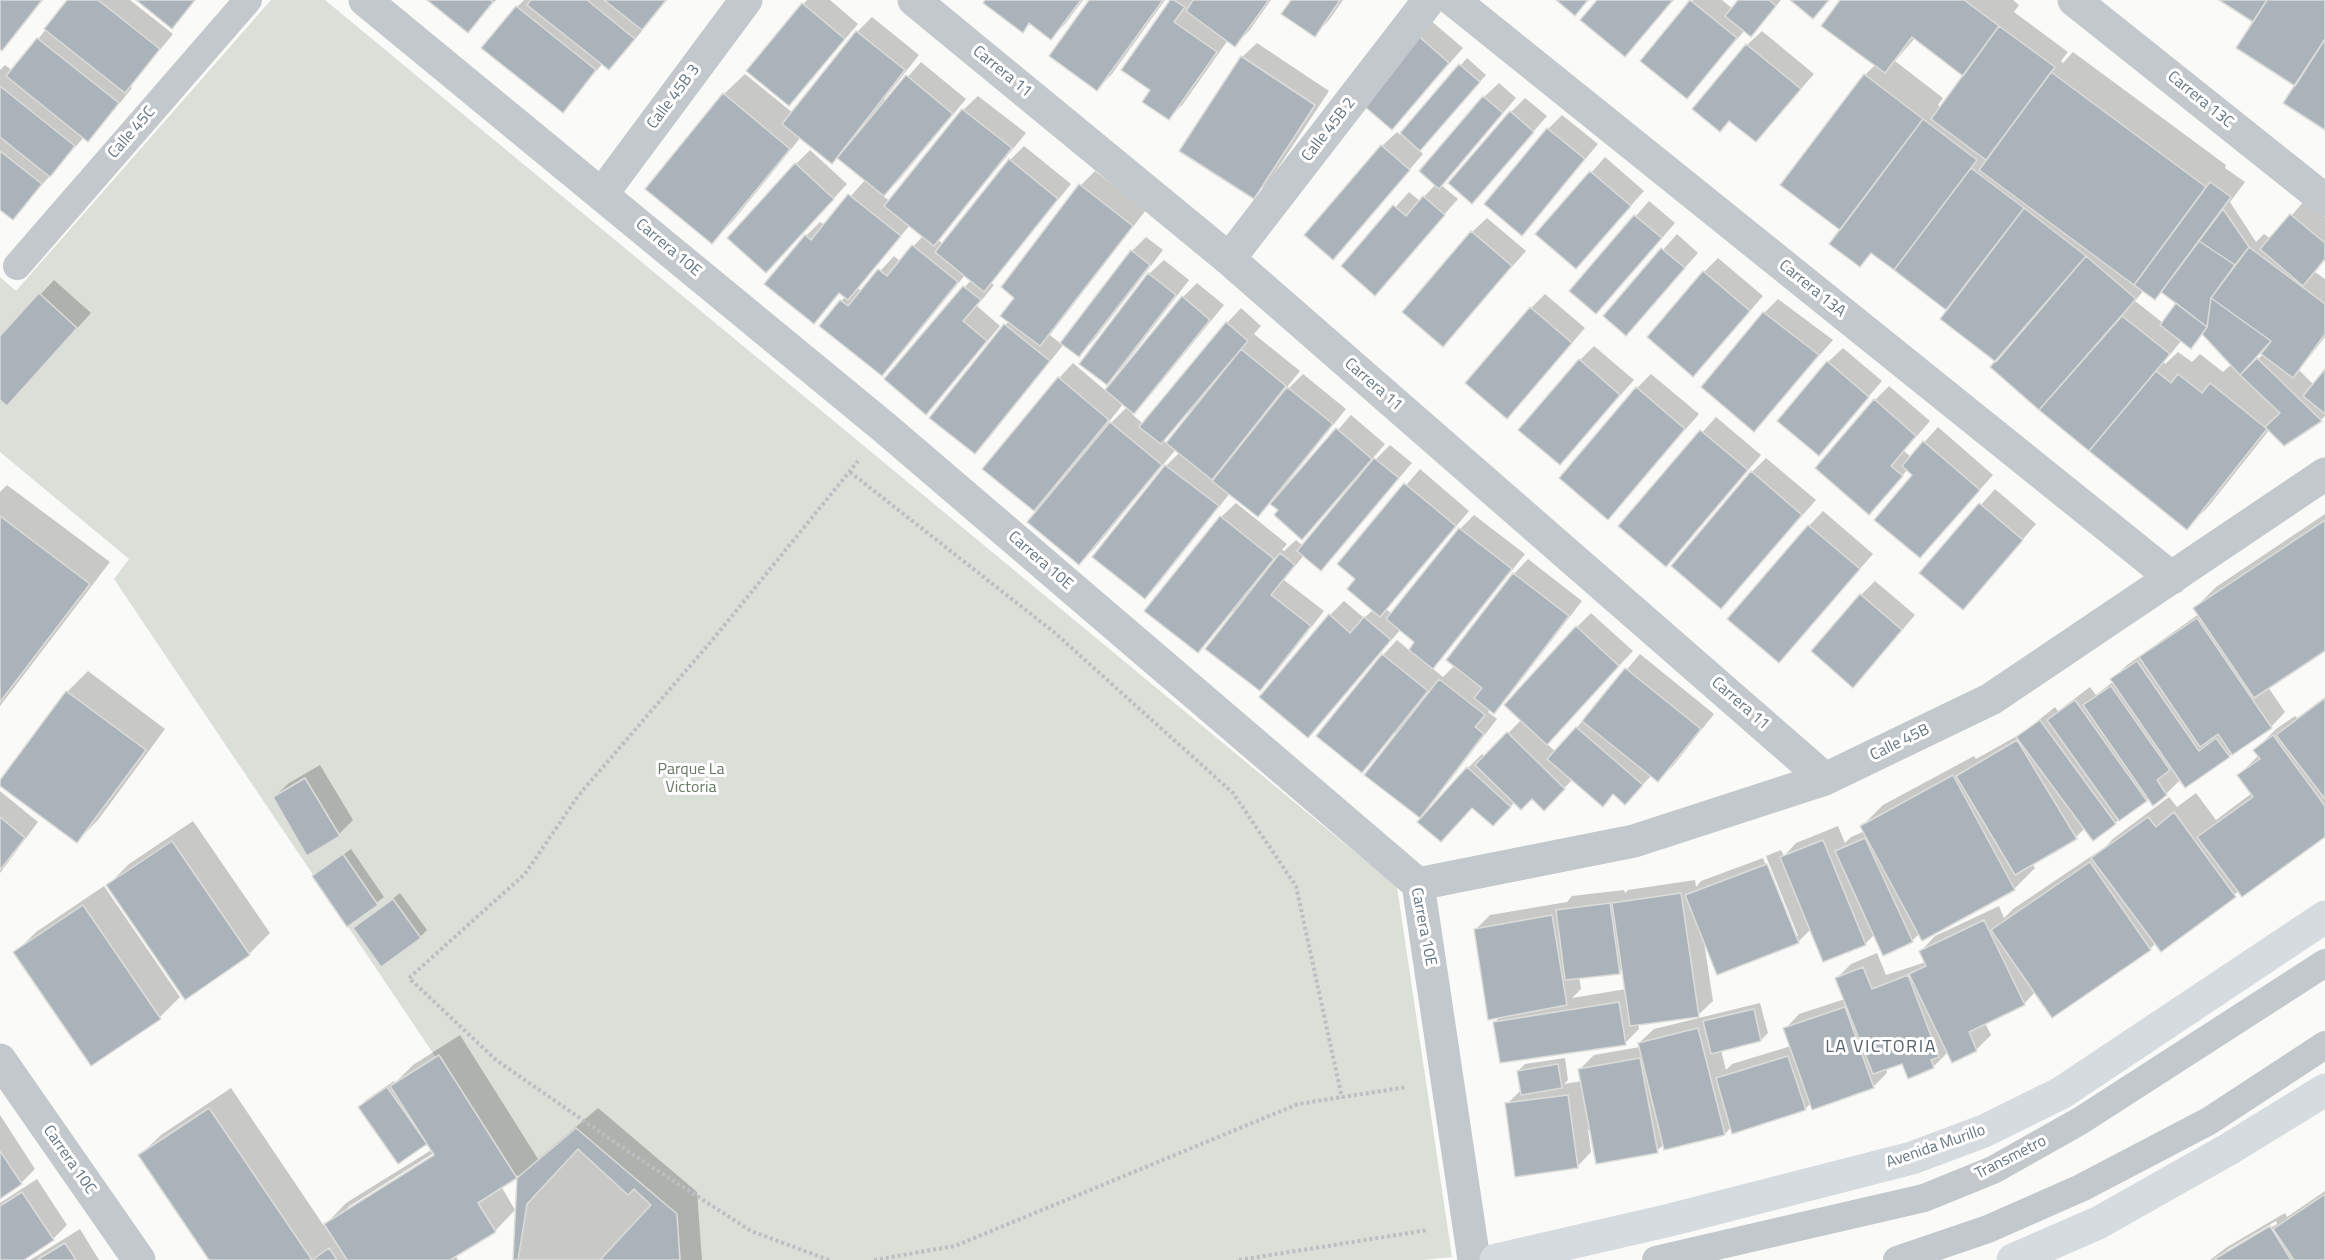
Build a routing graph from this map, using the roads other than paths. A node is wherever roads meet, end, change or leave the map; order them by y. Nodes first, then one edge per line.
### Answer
1 (248, 0) edge
2 (365, 0) edge
3 (746, 0) edge
4 (914, 0) edge
5 (1429, 0) edge
6 (1453, 0) edge
7 (2074, 0) edge
8 (602, 194) junction
9 (2325, 200) edge
10 (1229, 259) junction
11 (16, 266) dead end
12 (2325, 474) edge
13 (2172, 578) junction
14 (1825, 779) junction
15 (1418, 884) junction
16 (2325, 917) edge
17 (2325, 963) edge
18 (2325, 1045) edge
19 (0, 1060) edge
20 (2325, 1090) edge
21 (139, 1260) edge
22 (1474, 1260) edge
23 (1496, 1260) edge
24 (1656, 1260) edge
25 (1897, 1260) edge
26 (2013, 1260) edge

1 - 11 lane, Calle 45C
2 - 8 street, Carrera 10E
3 - 8 street, Calle 45B 3
4 - 10 street, Carrera 11
5 - 10 street, Calle 45B 2
6 - 13 street, Carrera 13A
7 - 9 street, Carrera 13C
8 - 15 street, Carrera 10E
10 - 14 street, Carrera 11
12 - 13 street, Calle 45B
13 - 14 street, Calle 45B
14 - 15 street, Calle 45B
15 - 22 street, Carrera 10E
16 - 23 main road, Avenida Murillo
17 - 24 lane, Transmetro
18 - 25 lane
19 - 21 street, Carrera 10C
20 - 26 main road

